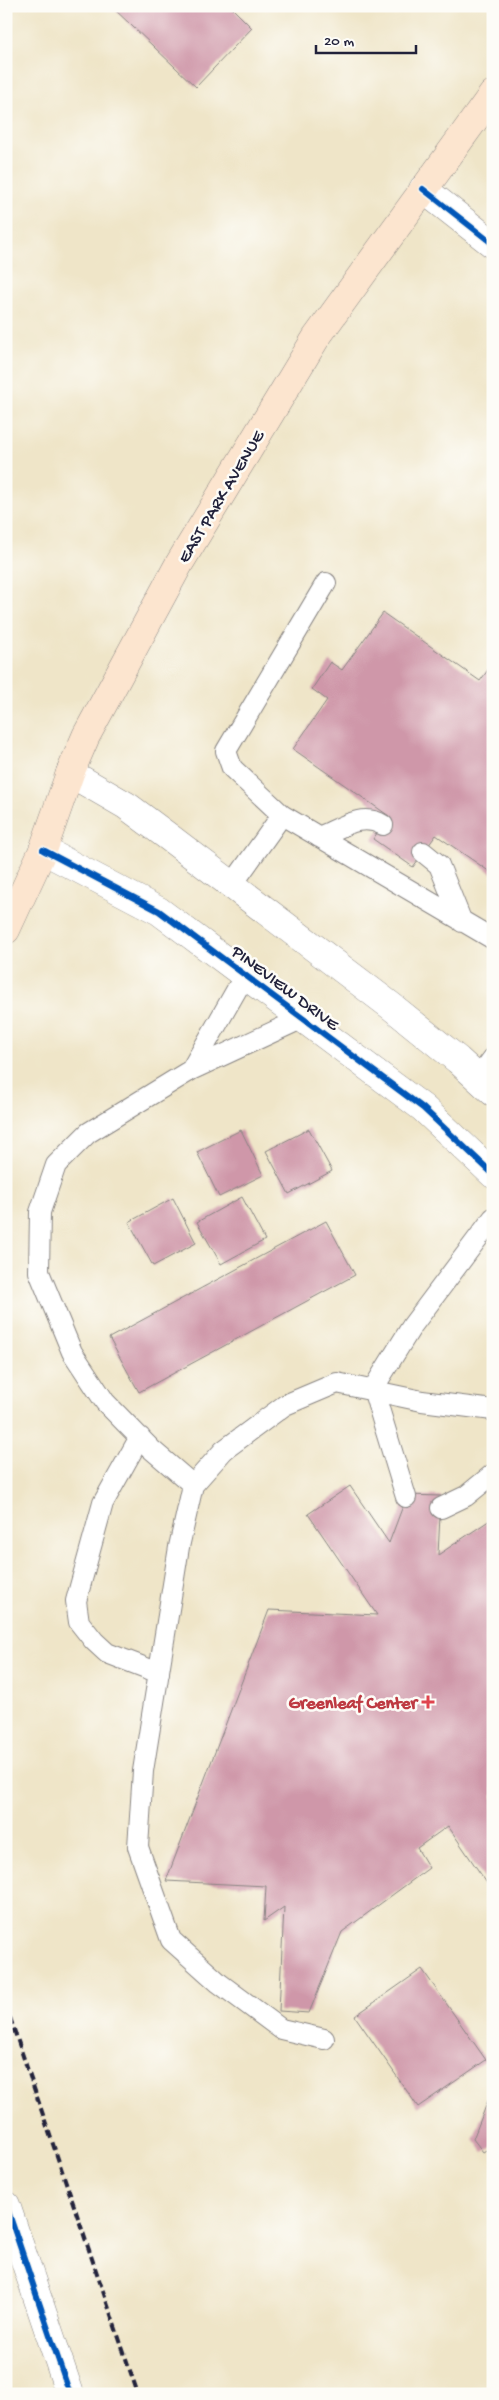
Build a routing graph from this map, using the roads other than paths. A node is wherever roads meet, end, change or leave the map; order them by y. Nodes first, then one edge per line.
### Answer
1 (493, 94) edge
2 (422, 190) junction
3 (493, 244) edge
4 (326, 584) dead end
5 (70, 774) junction
6 (282, 815) junction
7 (383, 825) dead end
8 (319, 837) junction
9 (43, 850) junction
10 (424, 852) dead end
11 (232, 885) junction
12 (462, 922) junction
13 (6, 930) edge
14 (493, 939) edge
15 (245, 975) junction
16 (303, 1018) junction
17 (191, 1070) junction
18 (488, 1076) edge
19 (493, 1174) edge
20 (493, 1218) edge
21 (373, 1389) junction
22 (493, 1410) edge
23 (140, 1437) junction
24 (493, 1474) edge
25 (193, 1485) junction
26 (406, 1497) dead end
27 (440, 1508) dead end
28 (159, 1673) junction
29 (324, 2039) dead end
30 (6, 2205) edge
31 (70, 2394) edge

1 - 2 main road, EAST PARK AVENUE
2 - 3 street
2 - 5 main road, EAST PARK AVENUE
4 - 6 lane
5 - 9 main road, EAST PARK AVENUE
5 - 11 street
6 - 8 lane
6 - 11 lane
7 - 8 lane
8 - 12 lane
9 - 13 main road, EAST PARK AVENUE
9 - 15 street, PINEVIEW DRIVE
10 - 12 lane
11 - 18 street
12 - 14 lane
15 - 16 street, PINEVIEW DRIVE
15 - 17 lane
16 - 17 lane
16 - 19 street, PINEVIEW DRIVE
17 - 23 lane
20 - 21 lane
21 - 22 lane
21 - 25 lane
21 - 26 lane
23 - 25 lane
23 - 28 lane
24 - 27 lane
25 - 28 lane
28 - 29 lane
30 - 31 street

